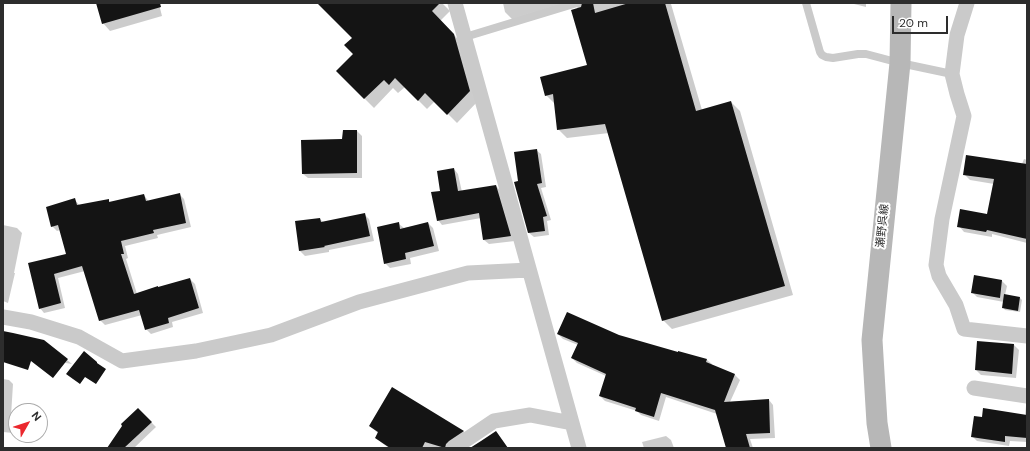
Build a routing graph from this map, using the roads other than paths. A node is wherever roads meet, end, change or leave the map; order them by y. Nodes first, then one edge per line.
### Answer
1 (455, 3) edge
2 (577, 3) edge
3 (806, 3) edge
4 (901, 3) edge
5 (967, 3) edge
6 (465, 37) junction
7 (900, 63) junction
8 (952, 74) junction
9 (530, 270) junction
10 (3, 317) edge
11 (1027, 336) edge
12 (974, 388) dead end
13 (1027, 396) edge
14 (572, 423) junction
15 (454, 448) edge
16 (579, 448) edge
17 (881, 448) edge

1 - 6 street
2 - 6 lane
3 - 7 lane
4 - 7 main road, 瀬野呉線
5 - 8 street
6 - 9 street
7 - 8 lane
7 - 17 main road, 瀬野呉線
8 - 11 street
9 - 10 street
9 - 14 street
12 - 13 street
14 - 15 street
14 - 16 street

